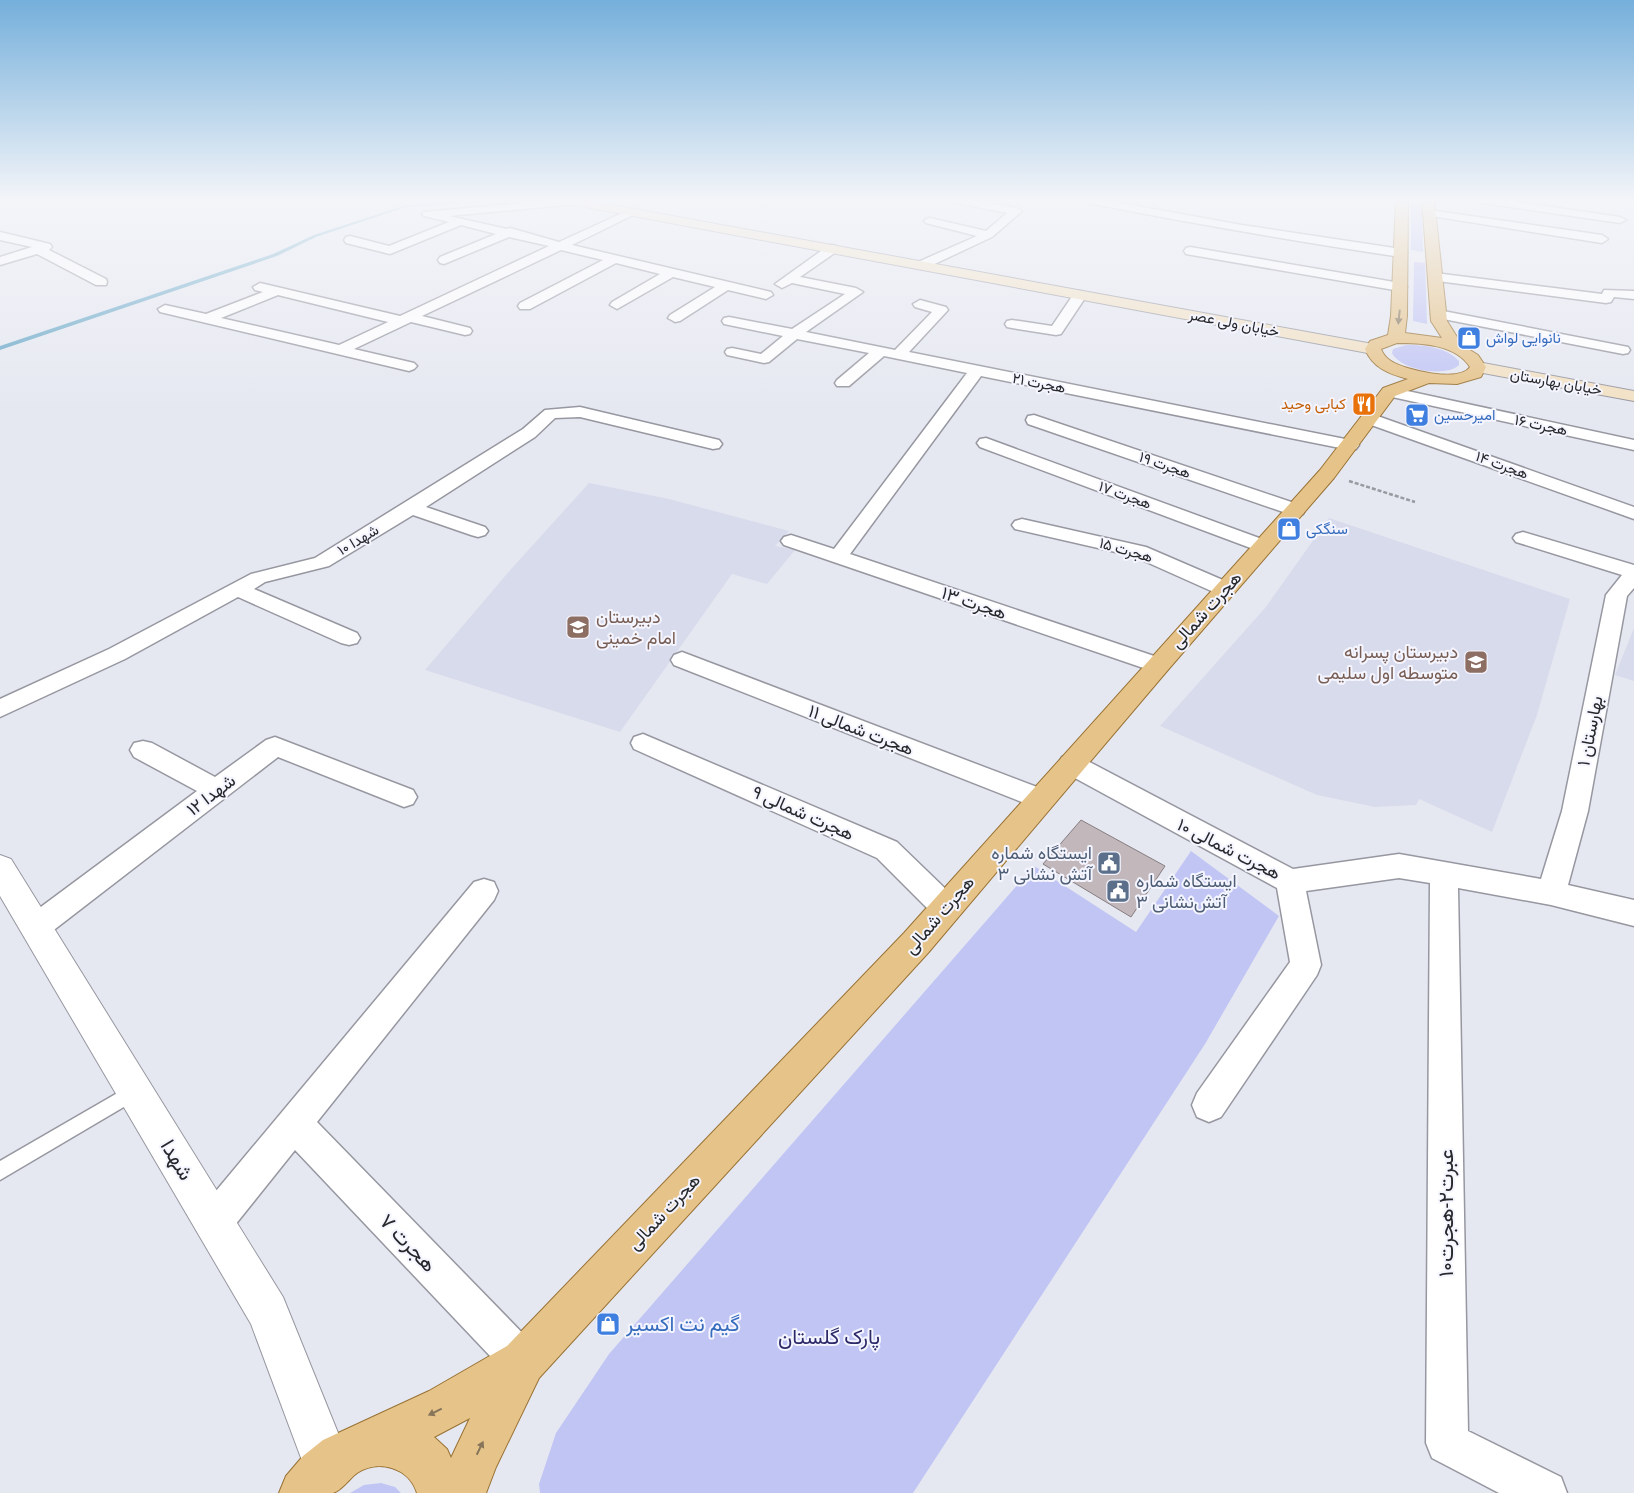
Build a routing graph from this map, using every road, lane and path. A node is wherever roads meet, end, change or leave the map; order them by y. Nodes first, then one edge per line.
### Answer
1 (75, 269) edge
2 (511, 269) edge
3 (596, 269) edge
4 (659, 269) edge
5 (804, 269) edge
6 (941, 269) edge
7 (1290, 269) edge
8 (1401, 269) edge
9 (1434, 269) edge
10 (672, 272) junction
11 (1435, 277) junction
12 (790, 279) junction
13 (101, 282) dead end
14 (726, 285) junction
15 (260, 287) dead end
16 (1400, 287) junction
17 (276, 291) junction
18 (766, 295) junction
19 (1080, 295) junction
20 (1634, 295) edge
21 (920, 304) dead end
22 (617, 305) dead end
23 (526, 306) dead end
24 (165, 309) dead end
25 (1438, 314) junction
26 (675, 318) dead end
27 (206, 319) junction
28 (404, 319) junction
29 (1012, 324) dead end
30 (465, 331) dead end
31 (794, 334) junction
32 (1396, 338) junction
33 (1456, 348) junction
34 (1373, 349) junction
35 (340, 350) junction
36 (1623, 350) dead end
37 (881, 351) junction
38 (732, 352) dead end
39 (898, 355) junction
40 (409, 366) dead end
41 (1478, 367) junction
42 (977, 370) junction
43 (1388, 378) junction
44 (1427, 378) junction
45 (843, 383) dead end
46 (1634, 396) edge
47 (1369, 418) junction
48 (1034, 420) dead end
49 (986, 443) dead end
50 (713, 444) dead end
51 (1350, 445) junction
52 (1634, 445) edge
53 (1327, 474) junction
54 (1415, 502) dead end
55 (411, 508) junction
56 (1296, 510) junction
57 (1634, 513) edge
58 (1022, 525) dead end
59 (478, 531) dead end
60 (1523, 538) dead end
61 (791, 541) dead end
62 (1263, 546) junction
63 (838, 557) junction
64 (1634, 573) edge
65 (237, 589) junction
66 (1225, 589) junction
67 (349, 638) dead end
68 (682, 660) dead end
69 (1158, 665) junction
70 (0, 709) edge
71 (643, 743) dead end
72 (143, 750) dead end
73 (1072, 764) junction
74 (217, 790) junction
75 (404, 797) dead end
76 (1041, 799) junction
77 (0, 868) edge
78 (1444, 873) junction
79 (1290, 881) junction
80 (484, 891) dead end
81 (1551, 893) junction
82 (946, 908) junction
83 (1634, 913) edge
84 (36, 927) junction
85 (135, 1091) junction
86 (1209, 1105) dead end
87 (294, 1124) junction
88 (0, 1171) edge
89 (214, 1222) junction
90 (523, 1362) junction
91 (367, 1445) junction
92 (315, 1479) edge
93 (441, 1493) edge
94 (462, 1493) edge
95 (1544, 1493) edge

1 - 13 street
2 - 28 street
3 - 23 street
4 - 10 street
5 - 12 street
6 - 19 main road, خیابان ولی عصر
7 - 16 street
8 - 16 main road
9 - 11 main road
10 - 14 street
10 - 22 street
11 - 20 street
11 - 25 main road
12 - 18 street
12 - 31 street
14 - 18 street
14 - 26 street
15 - 17 street
16 -> 32 main road
17 - 27 street
17 - 28 street
18 - 31 street, هجرت ۲۱
19 - 29 street
19 - 34 main road, خیابان ولی عصر
21 - 39 street
24 - 27 street
25 - 33 main road
25 - 36 street
27 - 35 street
28 - 30 street
28 - 35 street
31 - 37 street, هجرت ۲۱
31 - 38 street
32 - 33 main road
32 - 34 main road
33 - 41 main road
34 - 43 main road
35 - 40 street
37 - 39 street, هجرت ۲۱
37 - 45 street
39 - 42 street, هجرت ۲۱
41 - 44 main road
41 - 46 main road, خیابان بهارستان
42 - 51 street, هجرت ۲۱
42 - 63 street
43 - 44 main road
43 - 44 main road
43 - 47 main road, هجرت شمالی
43 - 52 street, هجرت ۱۶
47 - 51 main road, هجرت شمالی
47 - 57 street, هجرت ۱۴
48 - 56 street, هجرت ۱۹
49 - 62 street, هجرت ۱۷
50 - 55 street, شهدا ۱۰
51 - 53 main road, هجرت شمالی
53 - 54 path
53 - 56 main road, هجرت شمالی
55 - 59 street
55 - 65 street, شهدا ۱۰
56 - 62 main road, هجرت شمالی
58 - 66 street, هجرت ۱۵
60 - 64 street
61 - 63 street, هجرت ۱۳
62 - 66 main road, هجرت شمالی
63 - 69 street, هجرت ۱۳
64 - 81 street, بهارستان ۱
65 - 67 street
65 - 70 street, شهدا ۱۰
66 - 69 main road, هجرت شمالی
68 - 76 street, هجرت شمالی ۱۱
69 - 73 main road, هجرت شمالی
71 - 82 street, هجرت شمالی ۹
72 - 74 street
73 - 76 main road, هجرت شمالی
73 - 79 street, هجرت شمالی ۱۰
74 - 75 street, شهدا ۱۲
74 - 84 street, شهدا ۱۲
76 - 82 main road, هجرت شمالی
77 - 84 street, شهدا
78 - 79 street, هجرت شمالی ۱۰
78 - 81 street, هجرت شمالی ۱۰
78 - 95 street, عبرت۲-هجرت۱۰
79 - 86 street
80 - 87 street
81 - 83 street, هجرت شمالی ۱۰
82 - 90 main road, هجرت شمالی
84 - 85 street, شهدا
85 - 88 lane
85 - 89 street, شهدا
87 - 89 street
87 - 90 street, هجرت ۷
89 - 92 street, شهدا
90 -> 91 main road
94 -> 90 main road
91 - 92 main road
91 - 93 main road

